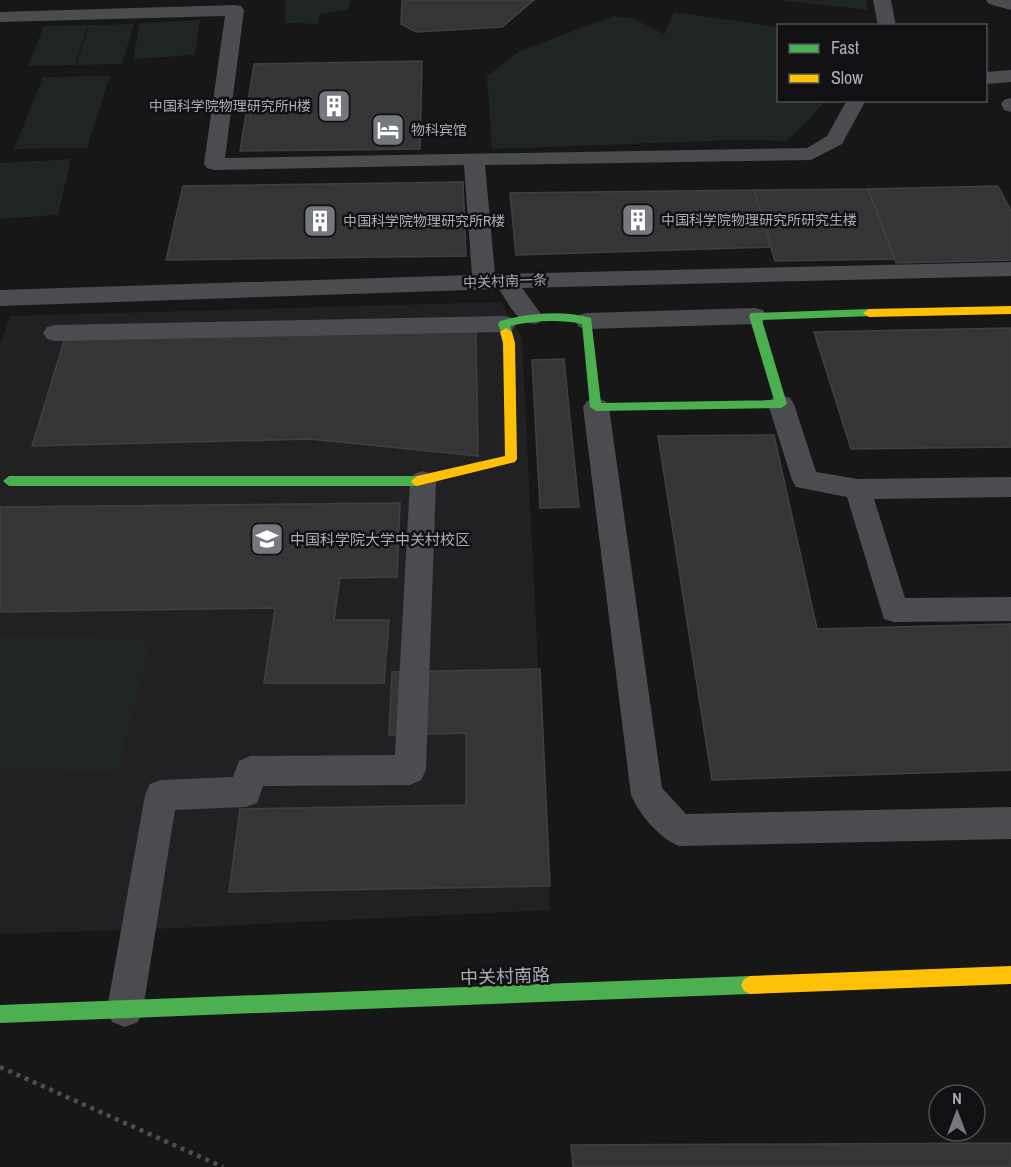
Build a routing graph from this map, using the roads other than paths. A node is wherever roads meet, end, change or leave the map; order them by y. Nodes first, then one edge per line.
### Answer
1 (882, 0) edge
2 (995, 0) edge
3 (236, 5) edge
4 (1011, 5) edge
5 (0, 17) edge
6 (887, 24) edge
7 (1011, 76) edge
8 (987, 78) edge
9 (856, 102) edge
10 (474, 159) junction
11 (1011, 269) edge
12 (494, 281) junction
13 (0, 297) edge
14 (1011, 310) edge
15 (755, 316) junction
16 (531, 317) junction
17 (587, 321) junction
18 (504, 324) junction
19 (55, 333) dead end
20 (781, 404) junction
21 (596, 407) junction
22 (9, 481) dead end
23 (423, 481) junction
24 (1011, 487) edge
25 (858, 489) junction
26 (1011, 609) edge
27 (1011, 823) edge
28 (1011, 975) edge
29 (125, 1009) junction
30 (0, 1014) edge

1 - 6 street
2 - 4 street
3 - 5 street
3 - 10 street
7 - 8 street
9 - 10 street
10 - 12 street
11 - 12 street, 中关村南一条
12 - 13 street, 中关村南一条
12 - 16 street
14 - 15 street
15 - 17 street
15 - 20 street
16 - 17 street
16 - 18 street
17 - 21 street
18 - 19 street
18 - 23 street
20 - 21 street
20 - 25 street
21 - 27 street
22 - 23 street
23 - 29 street
24 - 25 street
25 - 26 street
28 - 29 street, 中关村南路
29 - 30 street, 中关村南路

